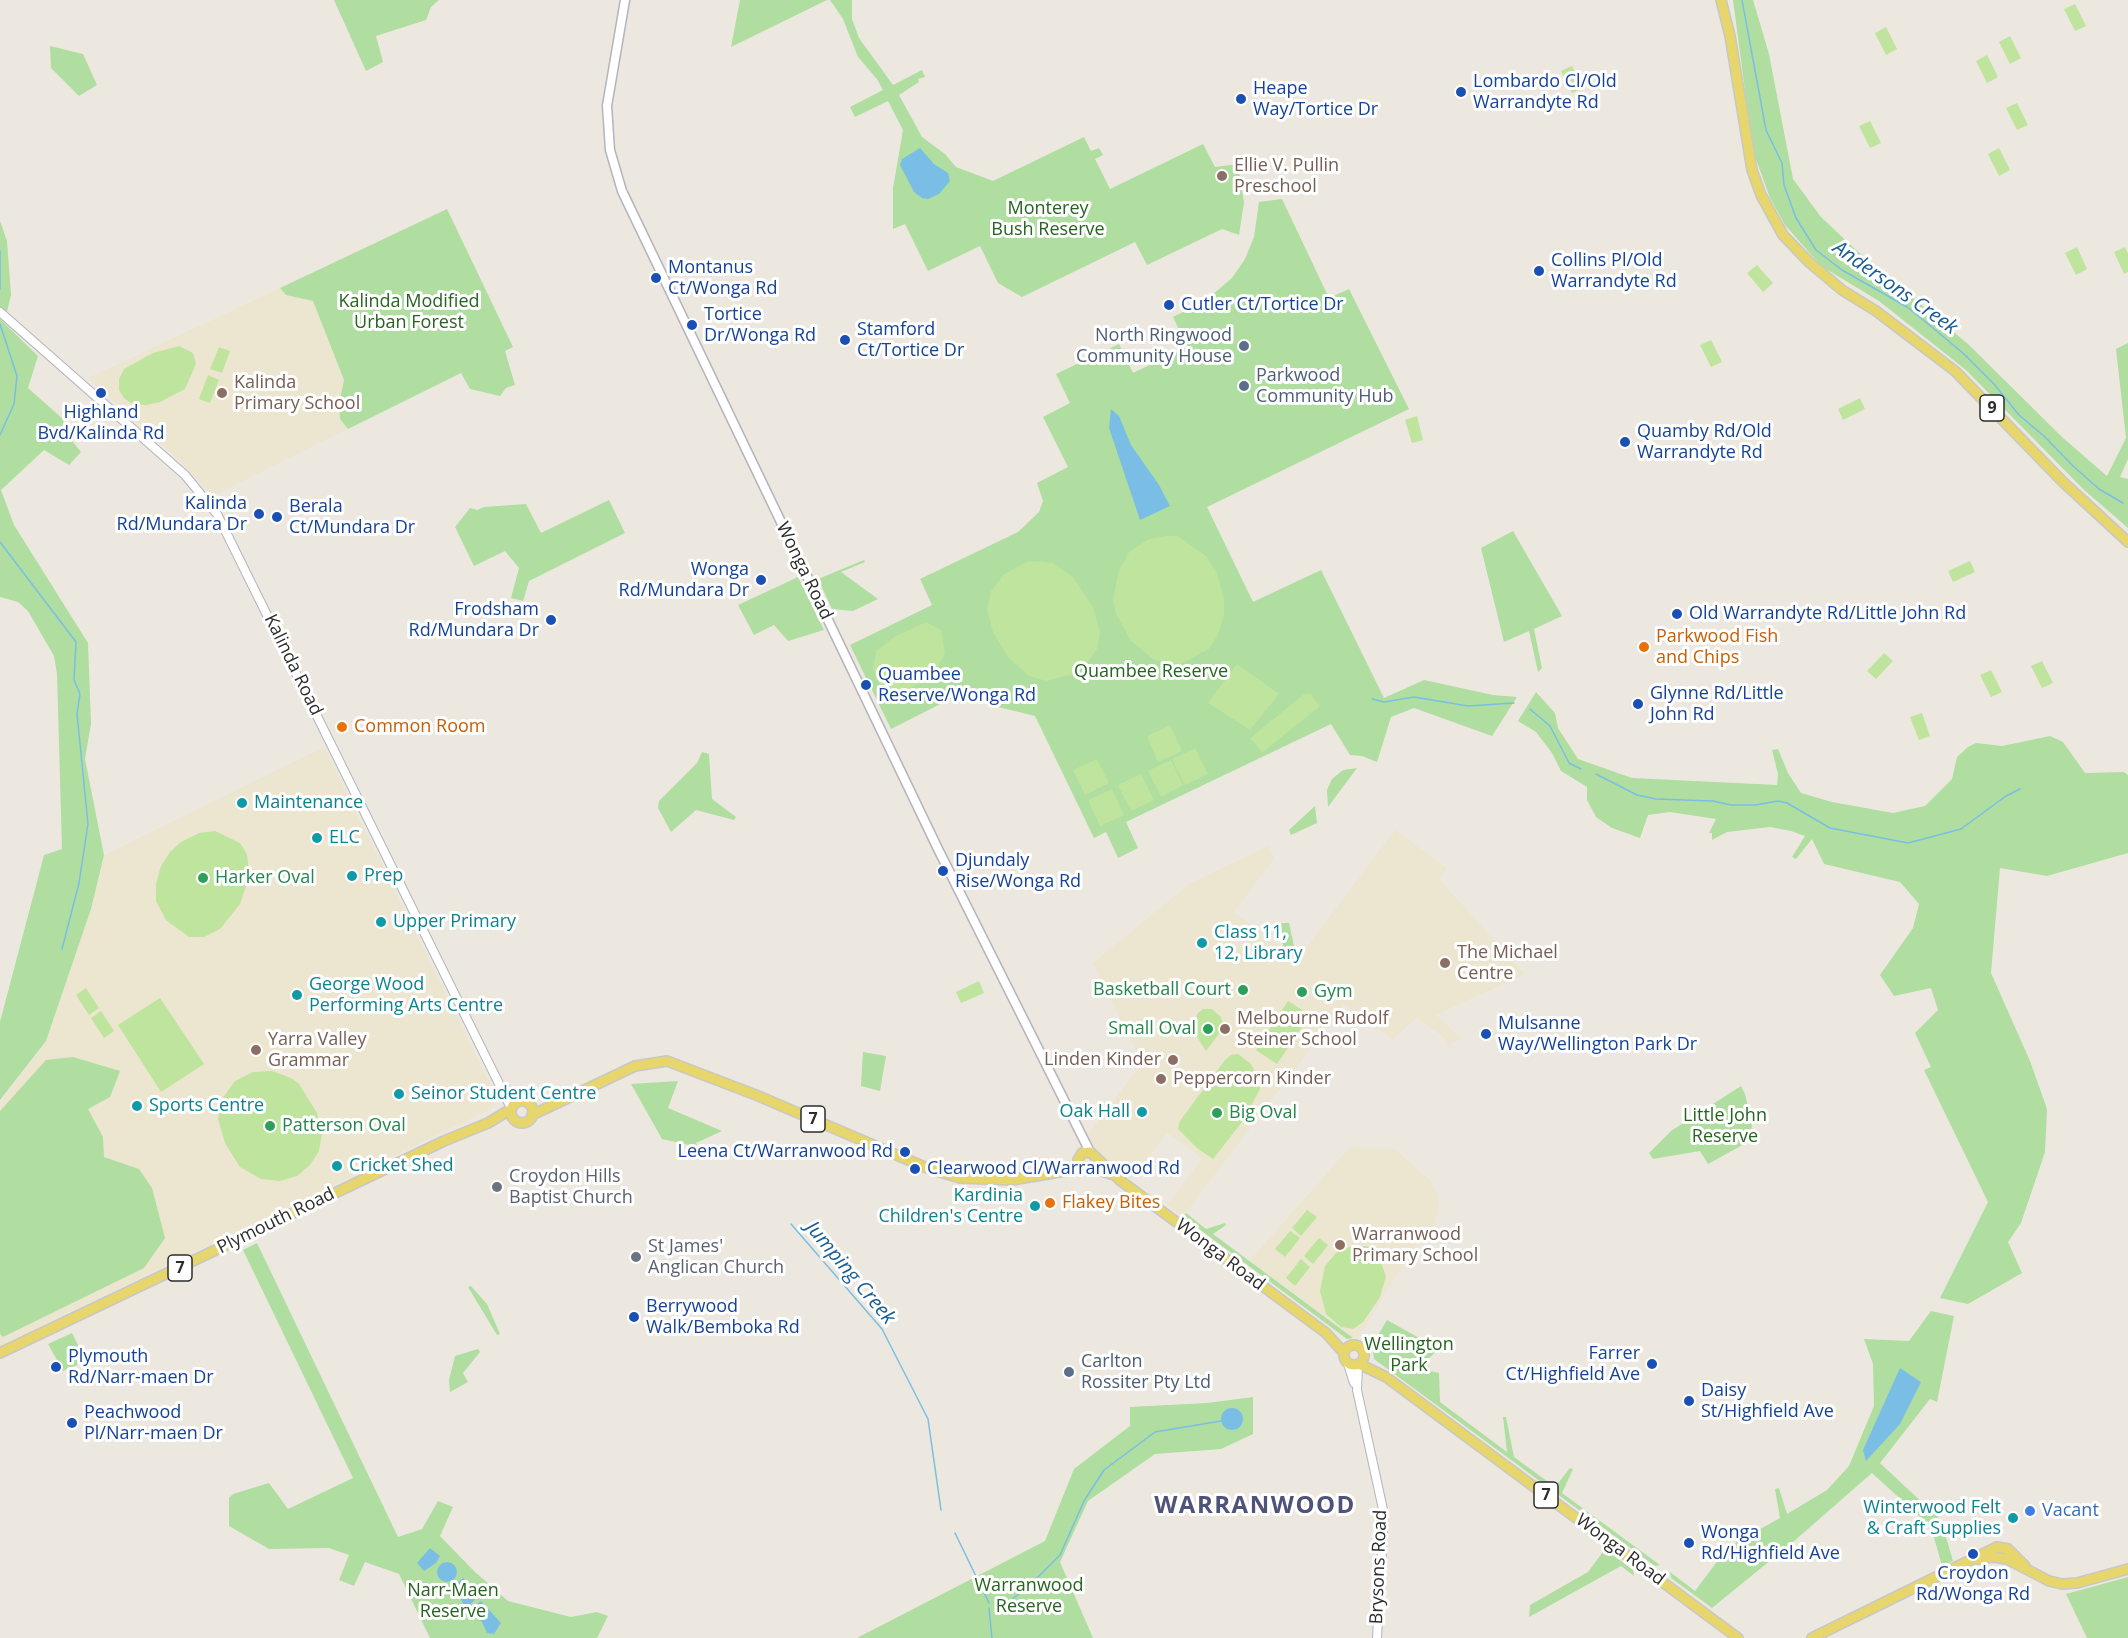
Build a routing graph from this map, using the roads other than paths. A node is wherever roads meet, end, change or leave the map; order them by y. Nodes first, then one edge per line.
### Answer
1 (625, 0) edge
2 (1721, 0) edge
3 (0, 312) edge
4 (2128, 542) edge
5 (500, 1082) junction
6 (507, 1098) junction
7 (526, 1102) junction
8 (558, 1102) junction
9 (511, 1108) junction
10 (532, 1115) junction
11 (515, 1121) junction
12 (488, 1122) junction
13 (1086, 1159) junction
14 (1326, 1334) junction
15 (1352, 1345) junction
16 (0, 1353) edge
17 (1344, 1353) junction
18 (1365, 1355) junction
19 (1355, 1364) junction
20 (1386, 1377) junction
21 (2128, 1569) edge
22 (1377, 1638) edge
23 (1738, 1638) edge
24 (1812, 1638) edge

1 - 13 main road, Wonga Road
2 - 4 main road, 9
3 - 5 street, Kalinda Road
5 - 6 street, Kalinda Road
5 - 7 street, Kalinda Road
6 - 9 street, Kalinda Road
6 - 12 street
7 - 8 main road, 7
7 - 9 main road, 7
7 - 10 main road
8 - 10 main road, 7
8 - 13 main road, 7
9 - 11 main road
9 - 12 main road, Plymouth Road / 7
10 - 11 main road, 7
11 - 12 main road, Plymouth Road / 7
12 - 16 main road, Plymouth Road / 7
13 - 14 main road, Wonga Road / 7
14 - 15 main road, Wonga Road / 7
14 - 17 main road, Wonga Road / 7
15 - 17 main road
15 - 18 main road, 7
17 - 19 main road, 7
18 - 19 main road
18 - 20 main road, Wonga Road / 7
19 - 20 main road, Wonga Road / 7
19 - 22 street, Brysons Road
20 - 23 main road, Wonga Road / 7
21 - 24 main road

